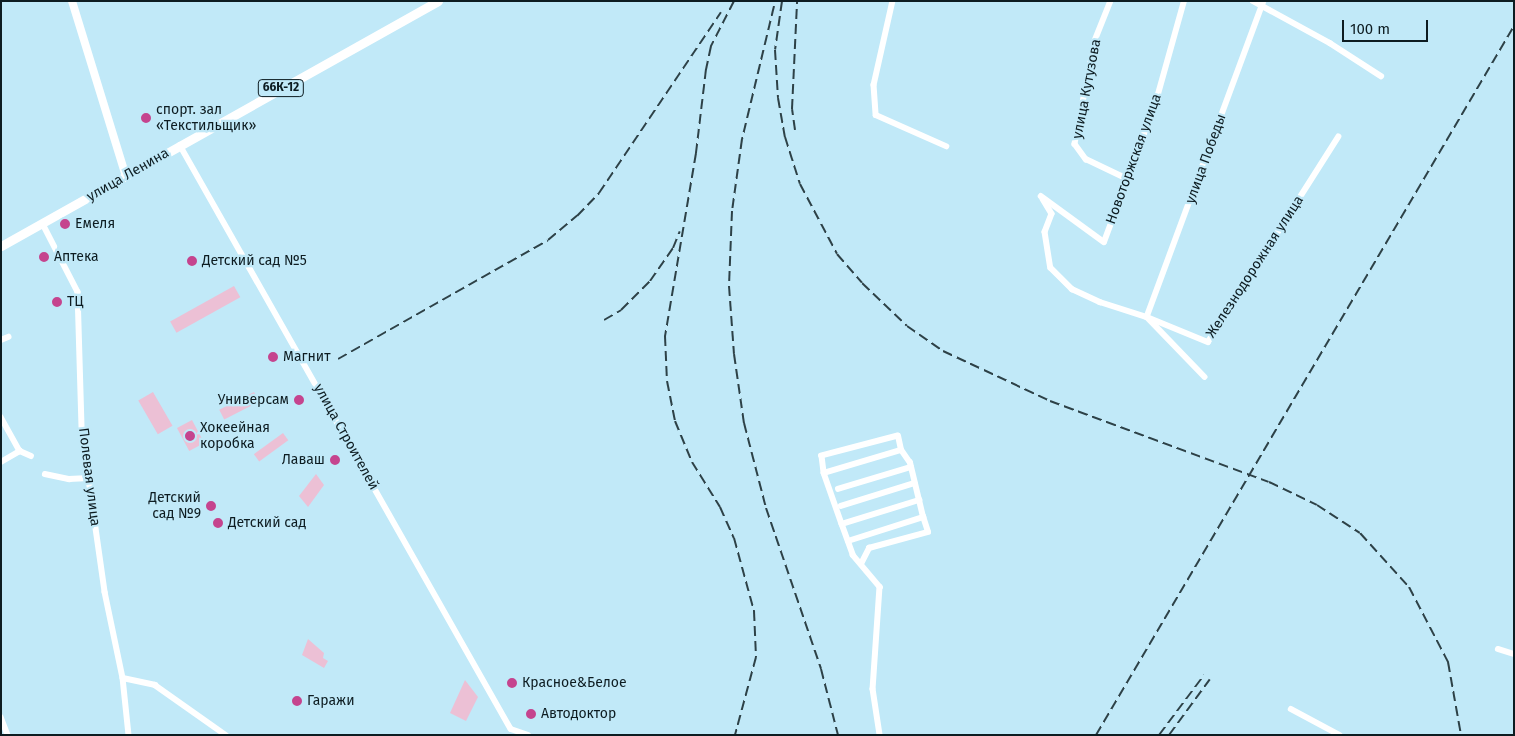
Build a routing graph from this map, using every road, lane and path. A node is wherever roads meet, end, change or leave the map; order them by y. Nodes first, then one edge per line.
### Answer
1 (72, 1) edge
2 (438, 1) edge
3 (893, 1) edge
4 (1111, 1) edge
5 (1184, 1) edge
6 (1253, 1) edge
7 (1263, 4) edge
8 (1381, 76) dead end
9 (1338, 137) dead end
10 (180, 145) junction
11 (946, 146) dead end
12 (126, 176) junction
13 (1128, 179) junction
14 (43, 224) junction
15 (1, 246) edge
16 (1147, 317) junction
17 (8, 337) dead end
18 (1, 340) edge
19 (1205, 377) dead end
20 (1, 417) edge
21 (901, 450) junction
22 (20, 451) junction
23 (31, 456) dead end
24 (1, 462) edge
25 (911, 467) junction
26 (824, 473) junction
27 (45, 474) dead end
28 (89, 478) junction
29 (915, 483) junction
30 (838, 489) dead end
31 (919, 500) junction
32 (841, 506) dead end
33 (923, 517) junction
34 (842, 524) junction
35 (848, 541) junction
36 (861, 564) junction
37 (1498, 649) dead end
38 (1514, 654) edge
39 (123, 678) junction
40 (1291, 709) dead end
41 (1, 717) edge
42 (509, 732) edge
43 (8, 735) edge
44 (129, 735) edge
45 (226, 735) edge
46 (528, 735) edge
47 (880, 735) edge
48 (1340, 735) edge

1 - 12 street
2 - 10 main road, улица Ленина / 66К-12
3 - 11 street
4 - 13 street, улица Кутузова
5 - 13 street, Новоторжская улица
6 - 7 street
7 - 8 street
7 - 16 street, улица Победы
9 - 16 street, Железнодорожная улица
10 - 12 main road, улица Ленина / 66К-12
10 - 42 street, улица Строителей
12 - 14 main road, улица Ленина / 66К-12
13 - 16 street, Новоторжская улица
14 - 15 main road, улица Ленина / 66К-12
14 - 28 street, Полевая улица
16 - 19 street
17 - 18 street
20 - 22 street
21 - 25 street
21 - 26 street
21 - 26 street
22 - 23 street
22 - 24 street
25 - 29 street
25 - 30 street
26 - 34 street
27 - 28 street
28 - 39 street, Полевая улица
29 - 31 street
29 - 32 street
31 - 33 street
31 - 34 street
33 - 35 street
33 - 36 street
34 - 35 street
35 - 36 street
36 - 47 street
37 - 38 street
39 - 44 street, Полевая улица
39 - 45 street
40 - 48 street
41 - 43 street
42 - 46 street

